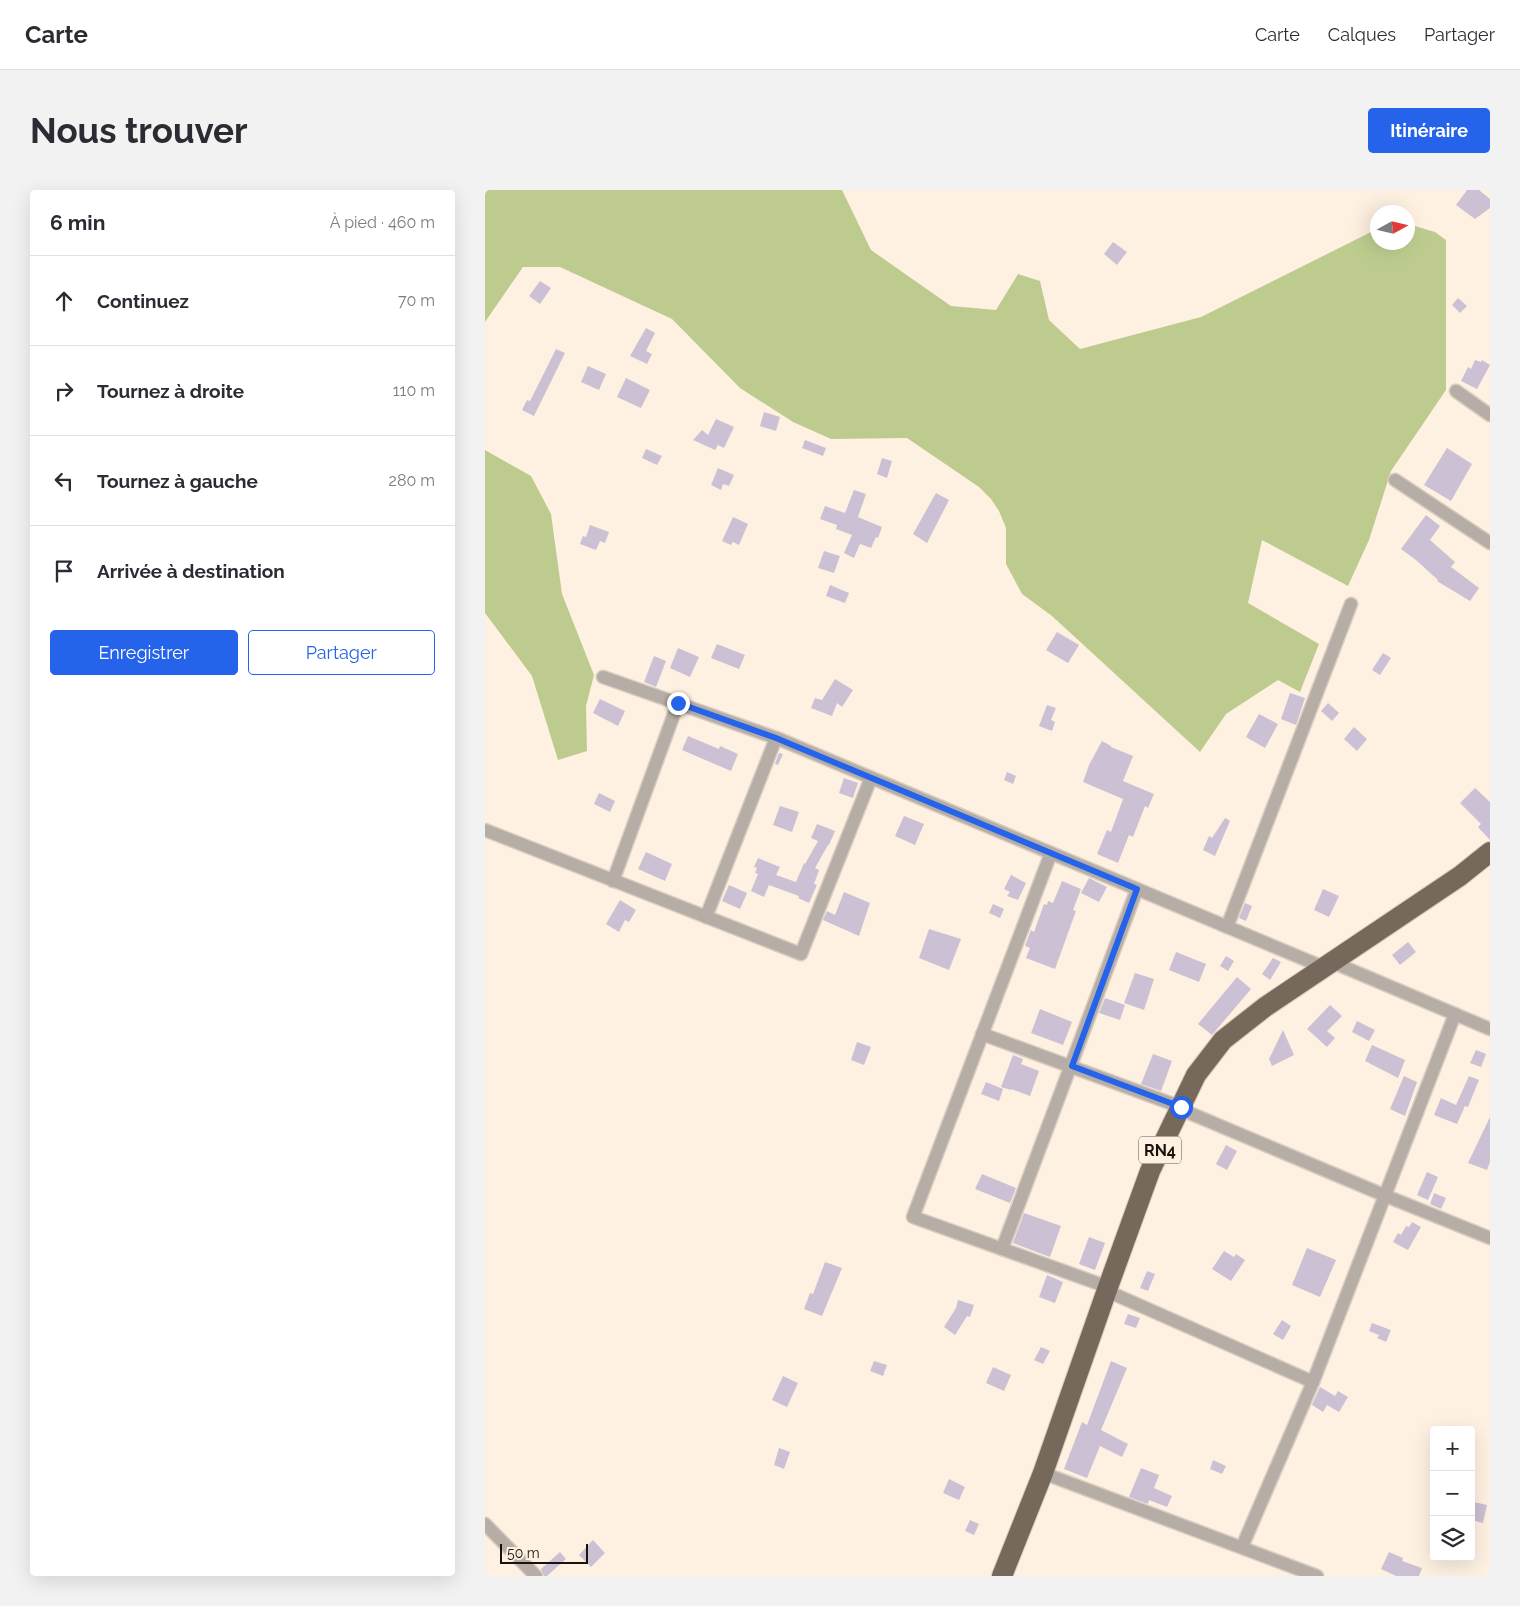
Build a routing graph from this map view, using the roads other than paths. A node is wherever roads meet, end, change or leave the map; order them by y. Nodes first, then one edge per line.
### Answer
1 (1456, 391) dead end
2 (1490, 415) edge
3 (1395, 480) dead end
4 (1490, 542) edge
5 (1351, 604) dead end
6 (603, 677) dead end
7 (678, 703) junction
8 (776, 738) junction
9 (871, 778) junction
10 (485, 830) edge
11 (1490, 852) edge
12 (1051, 853) junction
13 (613, 881) junction
14 (1137, 889) junction
15 (707, 917) junction
16 (1227, 927) junction
17 (1328, 964) junction
18 (1455, 1014) junction
19 (1490, 1029) edge
20 (982, 1034) junction
21 (1072, 1066) junction
22 (1180, 1108) junction
23 (1386, 1196) junction
24 (1490, 1238) edge
25 (1002, 1249) junction
26 (1107, 1289) junction
27 (1313, 1382) junction
28 (1043, 1473) junction
29 (485, 1524) edge
30 (1242, 1547) junction
31 (536, 1576) edge
32 (1002, 1576) edge
33 (1317, 1576) edge

1 - 2 street
3 - 4 street
5 - 16 street
6 - 7 street
7 - 8 street
7 - 13 street
8 - 9 street
8 - 15 street
9 - 12 street
9 - 15 street
10 - 13 street
11 - 17 highway, RN4
12 - 14 street
12 - 20 street
13 - 15 street
14 - 16 street
14 - 21 street
16 - 17 street
17 - 18 street
17 - 22 highway, RN4
18 - 19 street
18 - 23 street
20 - 21 street
20 - 25 street
21 - 22 street
21 - 25 street
22 - 23 street
22 - 26 highway, RN4
23 - 24 street
23 - 27 street
25 - 26 street
26 - 27 street
26 - 28 highway, RN4
27 - 30 street
28 - 30 street
28 - 32 highway, RN4
29 - 31 street
30 - 33 street

